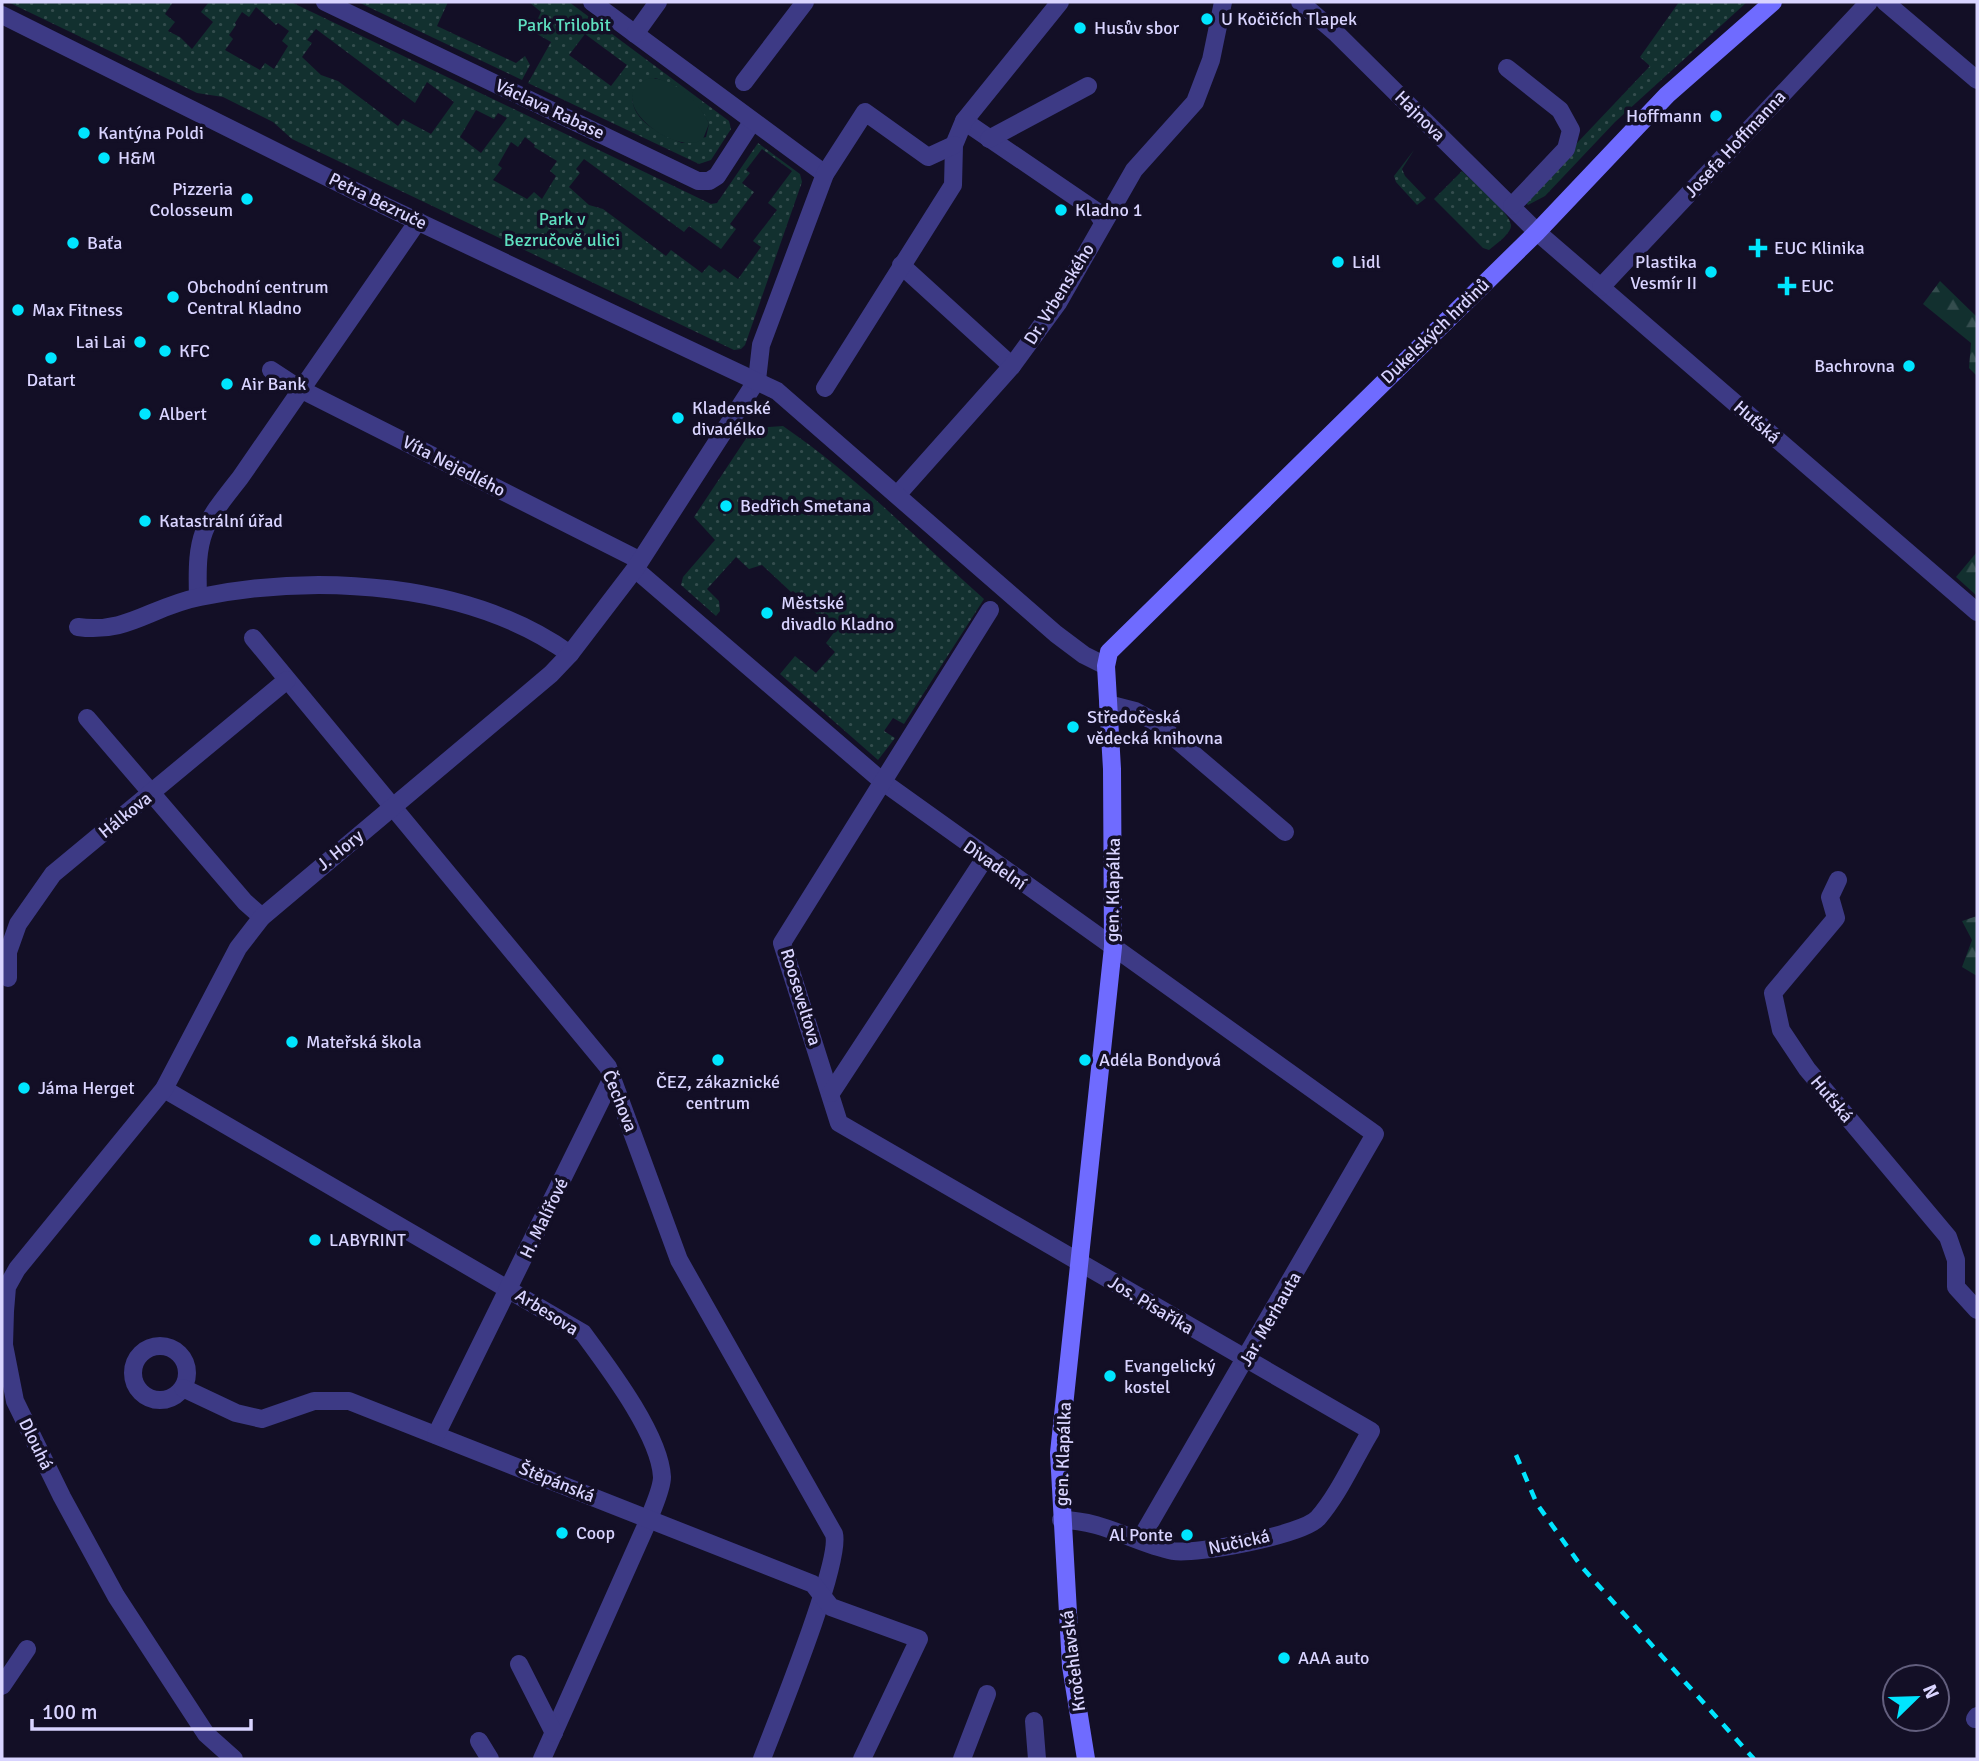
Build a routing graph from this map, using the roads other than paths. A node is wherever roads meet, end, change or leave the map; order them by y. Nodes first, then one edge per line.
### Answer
1 (325, 2) edge
2 (592, 2) edge
3 (658, 2) edge
4 (805, 2) edge
5 (1060, 2) edge
6 (1223, 2) edge
7 (1300, 2) edge
8 (1773, 2) edge
9 (1869, 2) edge
10 (1885, 2) edge
11 (1760, 9) edge
12 (2, 15) edge
13 (635, 34) junction
14 (1507, 68) dead end
15 (1977, 80) edge
16 (744, 82) dead end
17 (1088, 86) dead end
18 (964, 121) junction
19 (752, 122) junction
20 (989, 139) junction
21 (954, 145) junction
22 (825, 174) junction
23 (1513, 206) junction
24 (418, 221) junction
25 (1103, 222) junction
26 (1537, 232) junction
27 (901, 265) junction
28 (1601, 287) junction
29 (1012, 366) junction
30 (271, 370) dead end
31 (757, 380) junction
32 (825, 388) dead end
33 (300, 389) junction
34 (898, 494) junction
35 (637, 565) junction
36 (198, 597) junction
37 (990, 610) dead end
38 (1977, 612) edge
39 (85, 628) dead end
40 (253, 638) dead end
41 (570, 654) junction
42 (1106, 666) junction
43 (286, 680) junction
44 (1108, 704) junction
45 (87, 718) dead end
46 (883, 782) junction
47 (152, 793) junction
48 (392, 807) junction
49 (1285, 832) dead end
50 (985, 858) junction
51 (1838, 880) dead end
52 (262, 917) junction
53 (1113, 947) junction
54 (8, 978) dead end
55 (613, 1076) junction
56 (164, 1089) junction
57 (831, 1094) junction
58 (1376, 1134) joint
59 (1078, 1261) junction
60 (509, 1289) junction
61 (1977, 1310) edge
62 (1245, 1361) junction
63 (183, 1388) dead end
64 (8, 1403) edge
65 (1371, 1431) joint
66 (436, 1434) junction
67 (649, 1519) junction
68 (1061, 1520) junction
69 (1141, 1538) junction
70 (1063, 1563) joint
71 (820, 1596) junction
72 (27, 1649) dead end
73 (519, 1664) dead end
74 (2, 1686) edge
75 (987, 1694) dead end
76 (1034, 1721) dead end
77 (554, 1733) junction
78 (479, 1741) dead end
79 (234, 1759) edge
80 (490, 1759) edge
81 (542, 1759) edge
82 (762, 1759) edge
83 (862, 1759) edge
84 (962, 1759) edge
85 (1037, 1759) edge
86 (1086, 1759) edge

1 - 19 street, Václava Rabase
2 - 13 street
3 - 13 street
4 - 16 street
5 - 18 street
6 - 25 street, Dr. Vrbenského
7 - 23 street, Hajnova
8 - 11 main road, Dukelských hrdinů
9 - 28 street, Josefa Hoffmanna
10 - 15 street
11 - 26 main road, Dukelských hrdinů
12 - 24 street, Petra Bezruče
13 - 19 street
14 - 23 street
17 - 20 street
18 - 20 street
18 - 21 street
19 - 22 street
20 - 25 street
21 - 22 street
21 - 27 street
22 - 31 street
23 - 26 street, Hajnova
24 - 31 street, Petra Bezruče
24 - 33 street
25 - 29 street, Dr. Vrbenského
26 - 28 street, Huťská
26 - 42 main road, Dukelských hrdinů
27 - 29 street
27 - 32 street
28 - 38 street, Huťská
29 - 34 street, Dr. Vrbenského
30 - 33 street, Víta Nejedlého
31 - 34 street
31 - 35 street, J. Hory
33 - 35 street, Víta Nejedlého
33 - 36 street
34 - 42 street
35 - 41 street, J. Hory
35 - 46 street, Divadelní
36 - 39 street
36 - 41 street
37 - 46 street, Rooseveltova
40 - 43 street, Čechova
41 - 48 street, J. Hory
42 - 44 main road, gen. Klapálka
43 - 47 street, Hálkova
43 - 48 street, Čechova
44 - 49 street
44 - 53 main road, gen. Klapálka
45 - 47 street
46 - 50 street, Divadelní
46 - 57 street, Rooseveltova
47 - 52 street
47 - 54 street, Hálkova
48 - 52 street, J. Hory
48 - 55 street, Čechova
50 - 53 street, Divadelní
50 - 57 street
51 - 61 street, Huťská
52 - 56 street, J. Hory
53 - 58 street, Divadelní
53 - 59 main road, gen. Klapálka
55 - 60 street, H. Malířové
55 - 71 street, Čechova
56 - 60 street, Arbesova
56 - 64 street, Dlouhá
57 - 59 street, Rooseveltova
58 - 62 street, Jar. Merhauta
59 - 62 street, Jos. Písaříka
59 - 68 main road, gen. Klapálka
60 - 66 street, H. Malířové
60 - 67 street, Arbesova
62 - 65 street, Jos. Písaříka
62 - 69 street, Jar. Merhauta
63 - 66 street, Štěpánská
64 - 79 street, Dlouhá
65 - 69 street, Nučická
66 - 67 street, Štěpánská
67 - 71 street, Štěpánská
67 - 77 street, Arbesova
68 - 69 street, Nučická
68 - 70 main road, gen. Klapálka
70 - 86 main road, Kročehlavská
71 - 82 street, Čechova
71 - 83 street, Štěpánská
72 - 74 street
73 - 77 street
75 - 84 street
76 - 85 street
77 - 81 street, Arbesova
78 - 80 street

